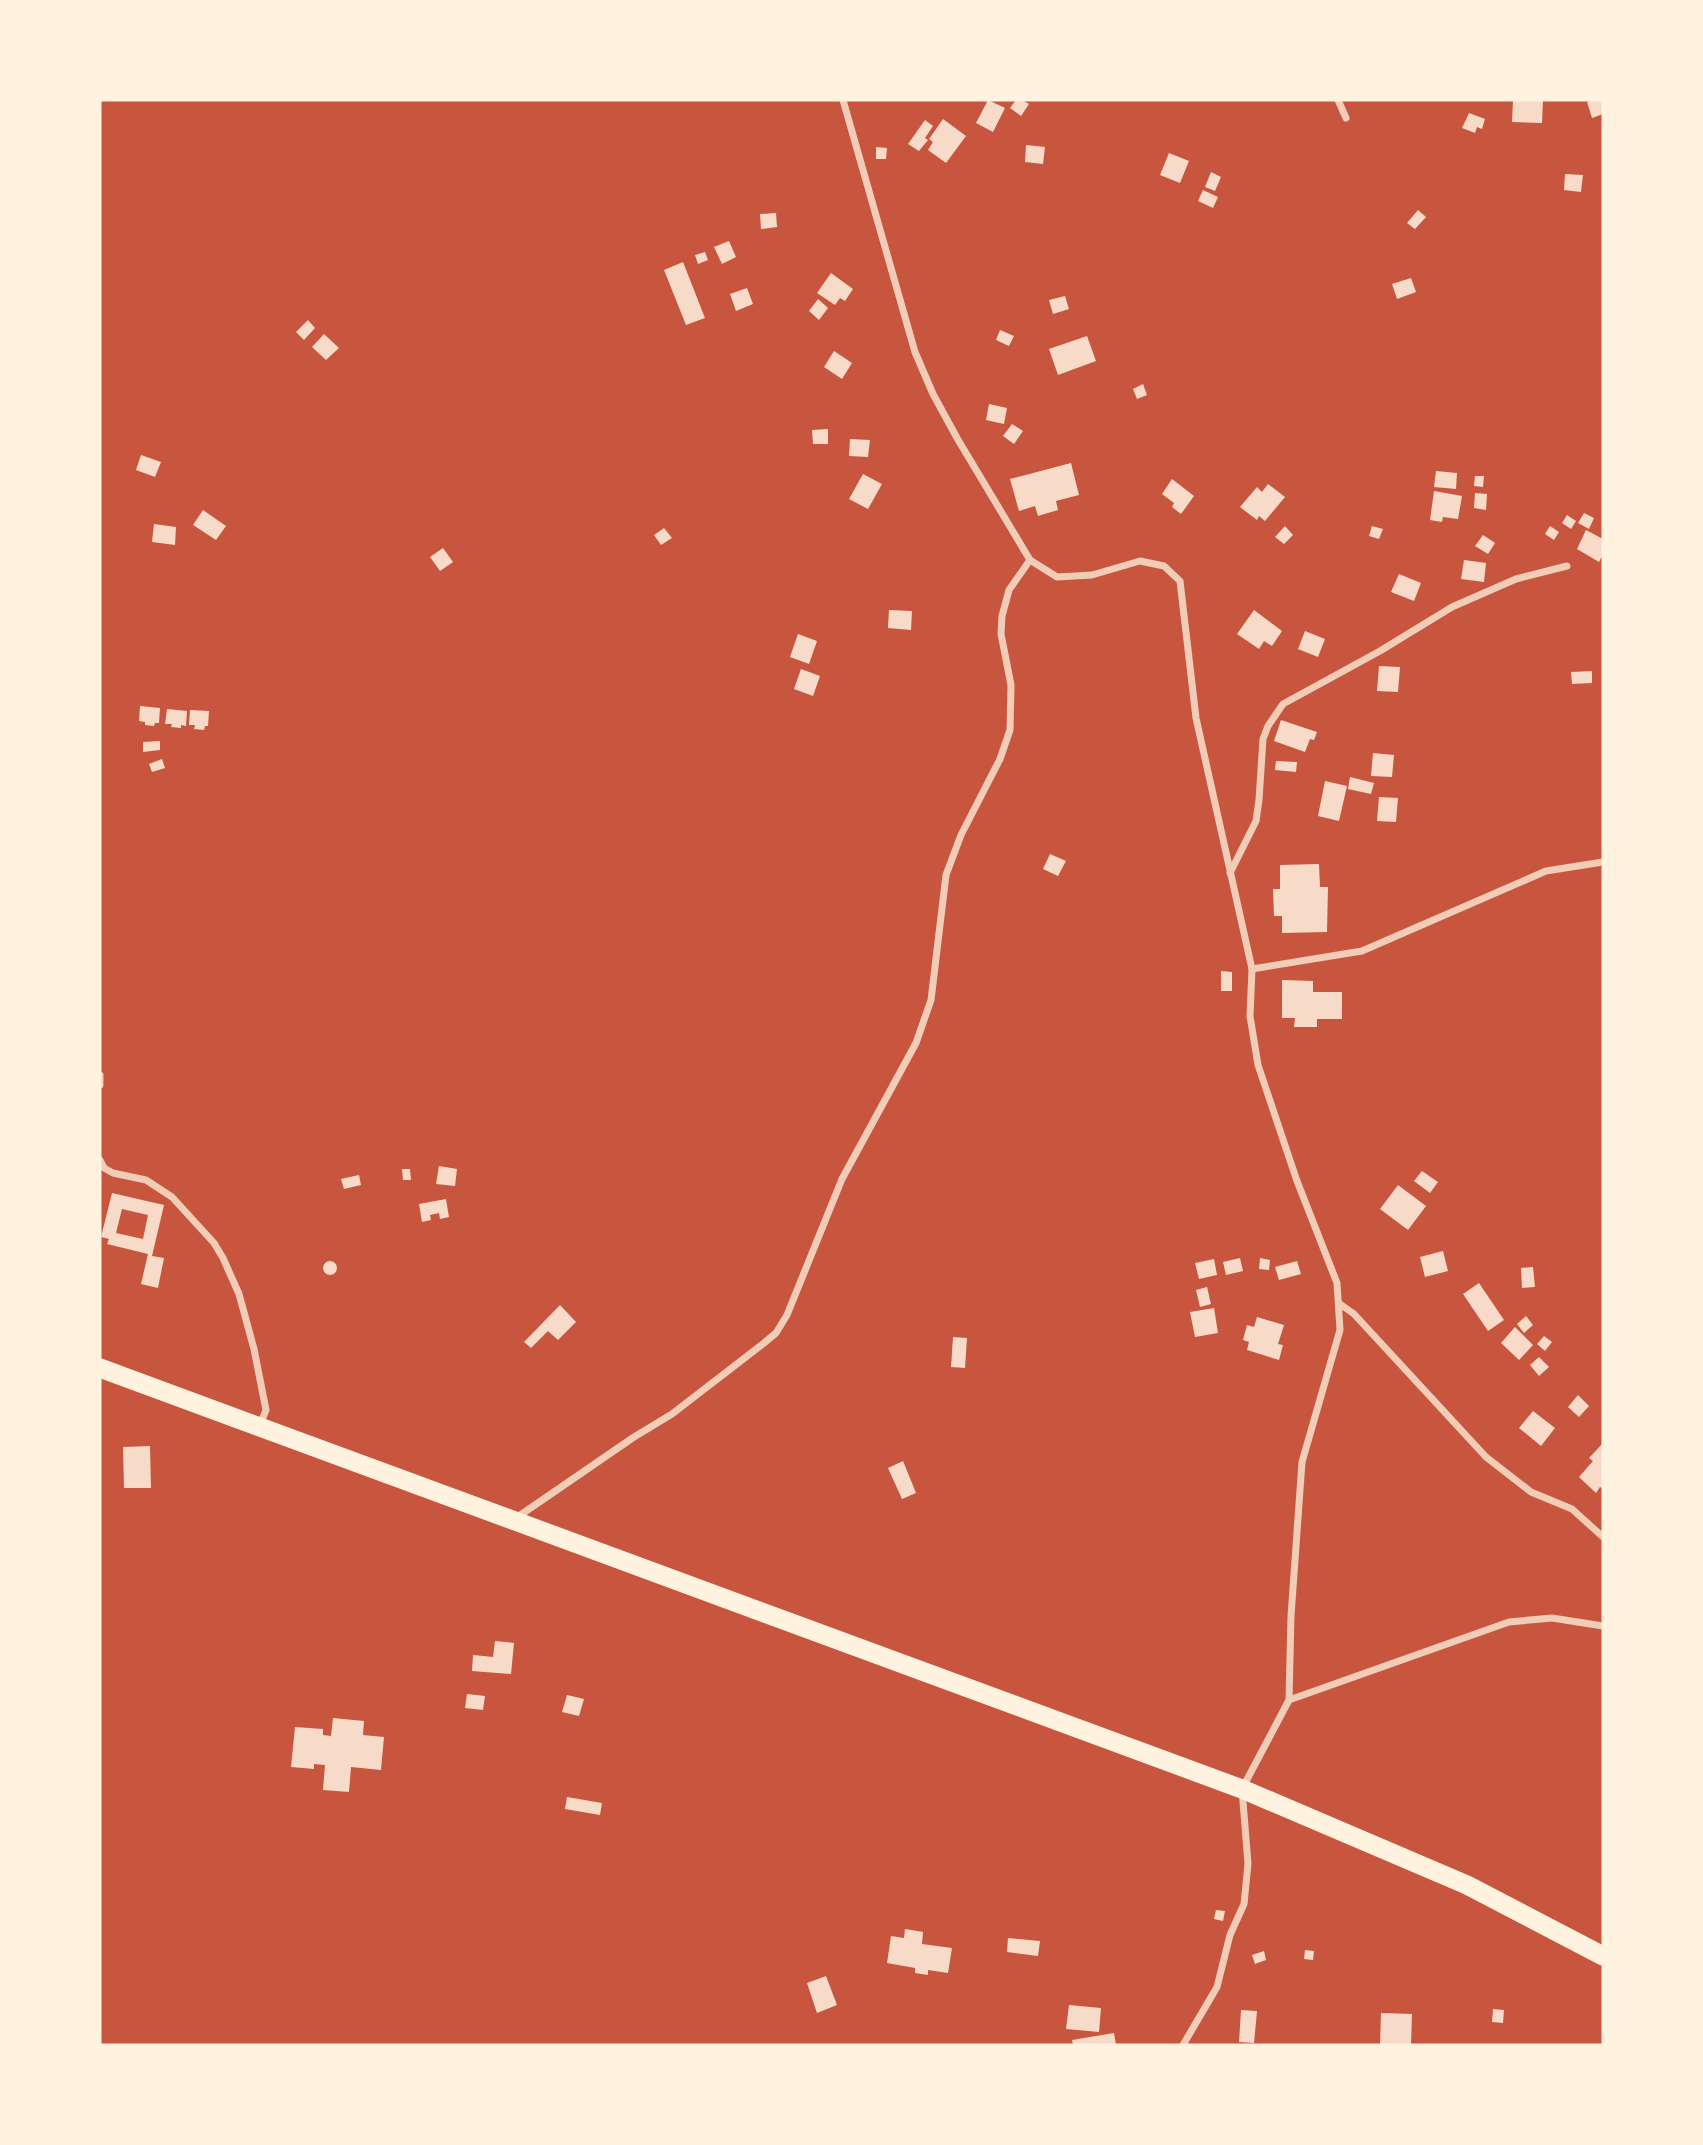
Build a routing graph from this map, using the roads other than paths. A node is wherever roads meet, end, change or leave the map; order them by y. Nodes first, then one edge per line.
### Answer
1 (843, 100) edge
2 (1338, 100) edge
3 (1346, 118) dead end
4 (1030, 560) junction
5 (1567, 566) dead end
6 (1603, 862) edge
7 (1230, 874) junction
8 (1252, 970) junction
9 (100, 1075) edge
10 (100, 1085) edge
11 (100, 1160) edge
12 (1340, 1304) junction
13 (100, 1368) edge
14 (259, 1427) junction
15 (511, 1521) junction
16 (1603, 1537) edge
17 (1603, 1626) edge
18 (1289, 1700) junction
19 (1242, 1789) junction
20 (1603, 1956) edge
21 (1183, 2045) edge

1 - 4 street
2 - 3 street
4 - 7 street
4 - 15 street
5 - 7 street
6 - 8 street
7 - 8 street
8 - 12 street
9 - 10 street
11 - 14 street
12 - 16 street
12 - 18 street
13 - 14 highway
14 - 15 highway
15 - 19 highway
17 - 18 street
18 - 19 street
19 - 20 highway
19 - 21 street

